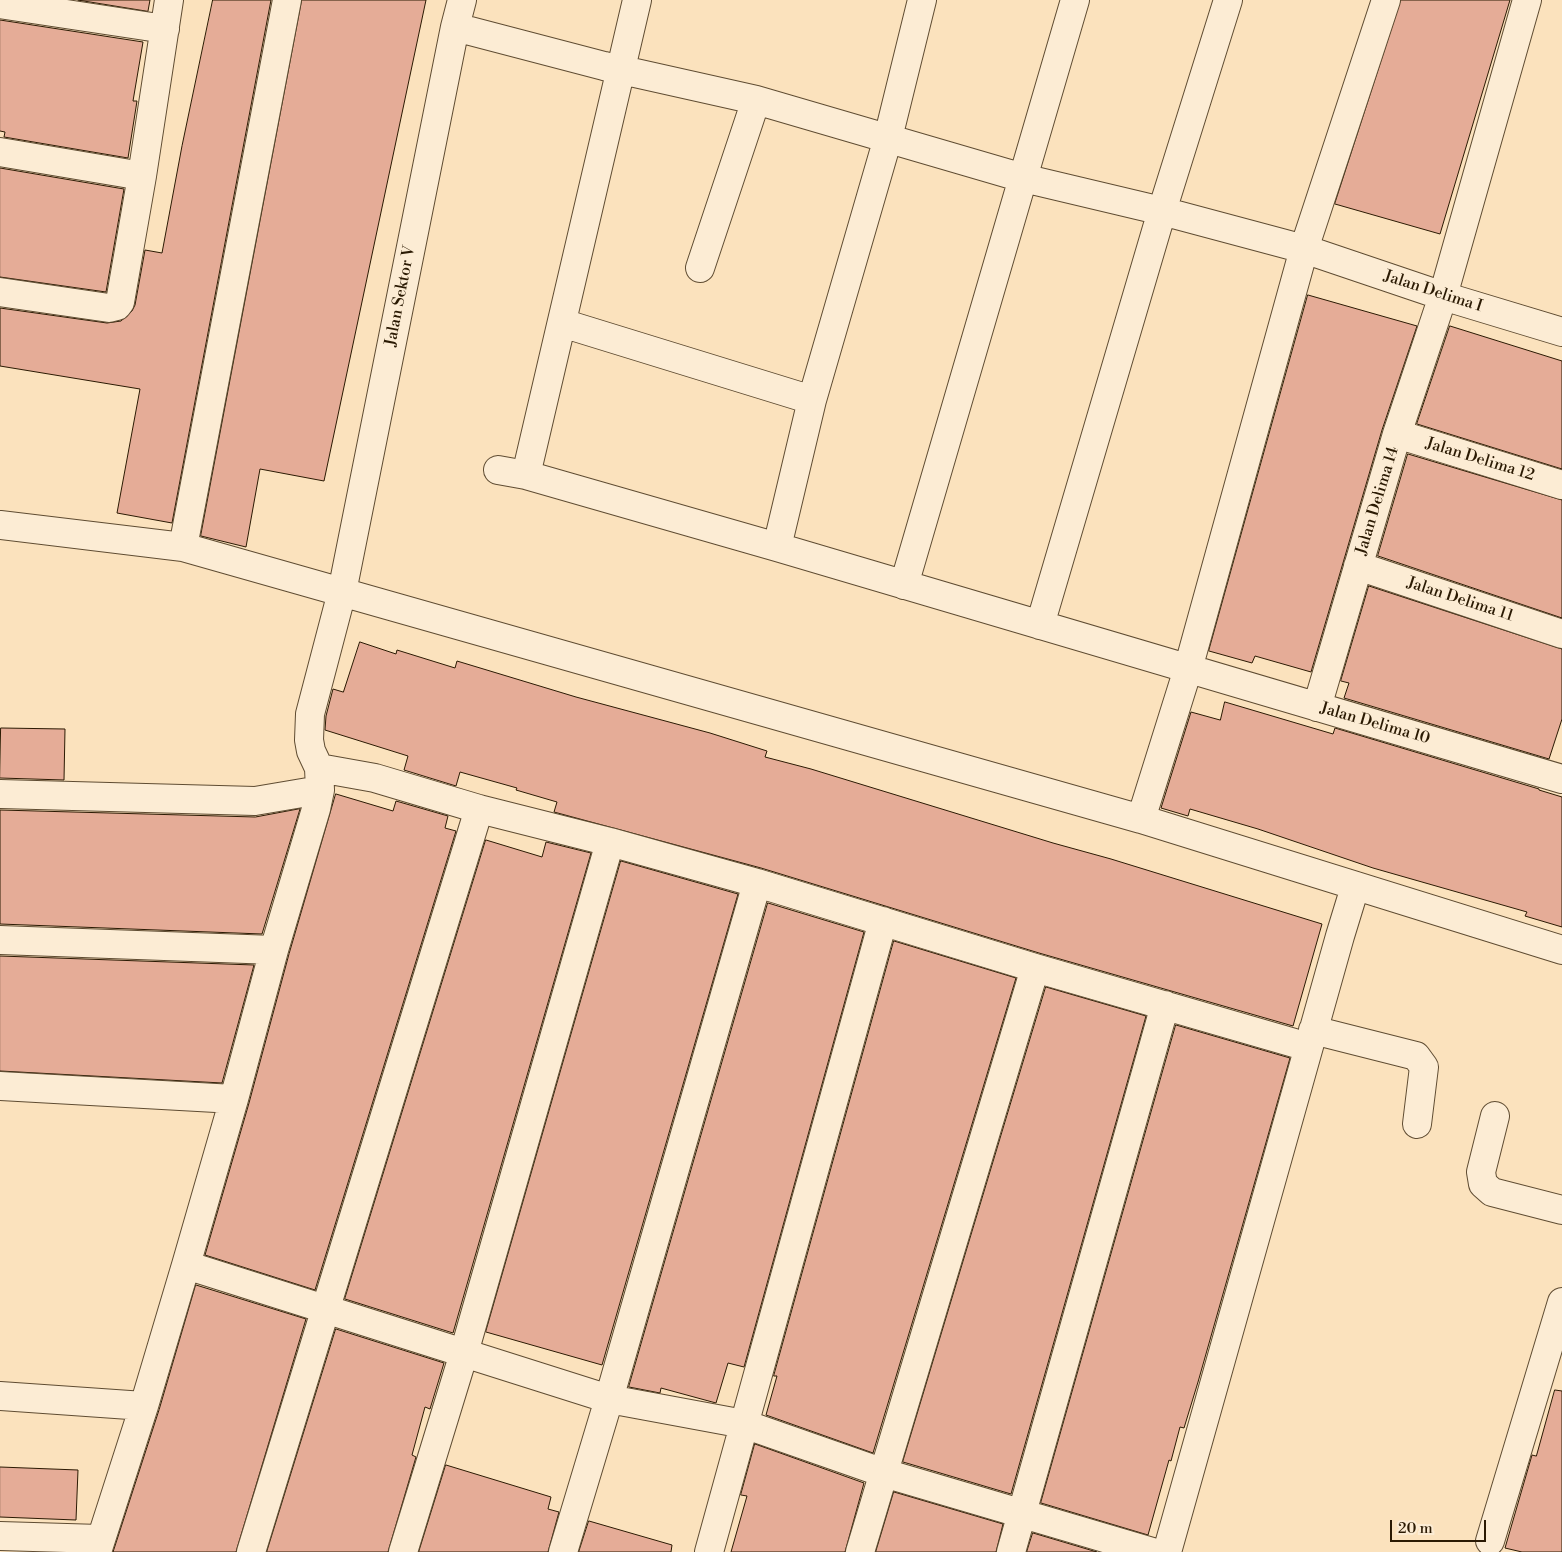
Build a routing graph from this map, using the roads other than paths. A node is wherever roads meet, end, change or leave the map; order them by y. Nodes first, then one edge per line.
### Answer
1 (169, 0) edge
2 (287, 0) edge
3 (462, 0) edge
4 (637, 0) edge
5 (922, 0) edge
6 (1075, 0) edge
7 (1228, 0) edge
8 (1386, 0) edge
9 (1527, 0) edge
10 (0, 4) edge
11 (455, 28) junction
12 (165, 29) junction
13 (621, 69) junction
14 (756, 100) junction
15 (888, 138) junction
16 (0, 152) edge
17 (142, 176) junction
18 (1023, 178) junction
19 (1162, 211) junction
20 (1304, 249) junction
21 (700, 268) dead end
22 (0, 292) edge
23 (1443, 296) junction
24 (562, 323) junction
25 (1562, 332) edge
26 (812, 400) junction
27 (1398, 434) junction
28 (498, 470) dead end
29 (526, 475) junction
30 (1562, 485) edge
31 (0, 525) edge
32 (183, 548) junction
33 (777, 548) junction
34 (1358, 566) junction
35 (904, 585) junction
36 (342, 592) junction
37 (1040, 625) junction
38 (1562, 634) edge
39 (1188, 669) junction
40 (1317, 707) junction
41 (319, 779) junction
42 (1562, 779) edge
43 (0, 794) edge
44 (479, 809) junction
45 (1141, 820) junction
46 (610, 842) junction
47 (757, 883) junction
48 (1355, 887) junction
49 (883, 921) junction
50 (0, 940) edge
51 (274, 950) junction
52 (1562, 950) edge
53 (1035, 968) junction
54 (1166, 1005) junction
55 (1311, 1039) junction
56 (0, 1086) edge
57 (234, 1099) junction
58 (1495, 1116) dead end
59 (1417, 1124) dead end
60 (1562, 1210) edge
61 (186, 1265) junction
62 (1562, 1302) edge
63 (325, 1308) junction
64 (464, 1353) junction
65 (0, 1396) edge
66 (609, 1399) junction
67 (144, 1406) junction
68 (744, 1424) junction
69 (884, 1473) junction
70 (1023, 1513) junction
71 (0, 1536) edge
72 (1490, 1541) dead end
73 (98, 1546) edge
74 (251, 1552) edge
75 (403, 1552) edge
76 (563, 1552) edge
77 (709, 1552) edge
78 (860, 1552) edge
79 (1011, 1552) edge
80 (1152, 1552) edge
81 (1166, 1552) edge

1 - 12 street
2 - 32 street
3 - 11 street, Jalan Sektor V
4 - 13 street
5 - 15 street
6 - 18 street
7 - 19 street
8 - 20 street
9 - 23 street, Jalan Delima 14
10 - 12 street
11 - 13 street, Jalan Delima I
11 - 36 street, Jalan Sektor V
12 - 17 street
13 - 14 street, Jalan Delima I
13 - 24 street
14 - 15 street, Jalan Delima I
14 - 21 street
15 - 18 street, Jalan Delima I
15 - 26 street
16 - 17 street
17 - 22 street
18 - 19 street, Jalan Delima I
18 - 35 street
19 - 20 street, Jalan Delima I
19 - 37 street
20 - 23 street, Jalan Delima I
20 - 39 street
23 - 25 street, Jalan Delima I
23 - 27 street, Jalan Delima 14
24 - 26 street
24 - 29 street
26 - 33 street
27 - 30 street, Jalan Delima 12
27 - 34 street, Jalan Delima 14
28 - 29 street, Jalan Delima 10
29 - 33 street, Jalan Delima 10
31 - 32 street
32 - 36 street
33 - 35 street, Jalan Delima 10
34 - 38 street, Jalan Delima 11
34 - 40 street, Jalan Delima 14
35 - 37 street, Jalan Delima 10
36 - 41 street, Jalan Sektor V
36 - 45 street
37 - 39 street, Jalan Delima 10
39 - 40 street, Jalan Delima 10
39 - 45 street
40 - 42 street, Jalan Delima 10
41 - 43 street
41 - 44 street
41 - 51 street
44 - 46 street
44 - 63 street
45 - 48 street
46 - 47 street
46 - 64 street
47 - 49 street
47 - 66 street
48 - 52 street
48 - 55 street
49 - 53 street
49 - 68 street
50 - 51 street
51 - 57 street
53 - 54 street
53 - 69 street
54 - 55 street
54 - 70 street
55 - 59 street
55 - 81 street
56 - 57 street
57 - 61 street
58 - 60 street
61 - 63 street
61 - 67 street
62 - 72 street
63 - 64 street
63 - 74 street
64 - 66 street
64 - 75 street
65 - 67 street
66 - 68 street
66 - 76 street
67 - 73 street
68 - 69 street
68 - 77 street
69 - 70 street
69 - 78 street
70 - 79 street
70 - 80 street
71 - 73 street

